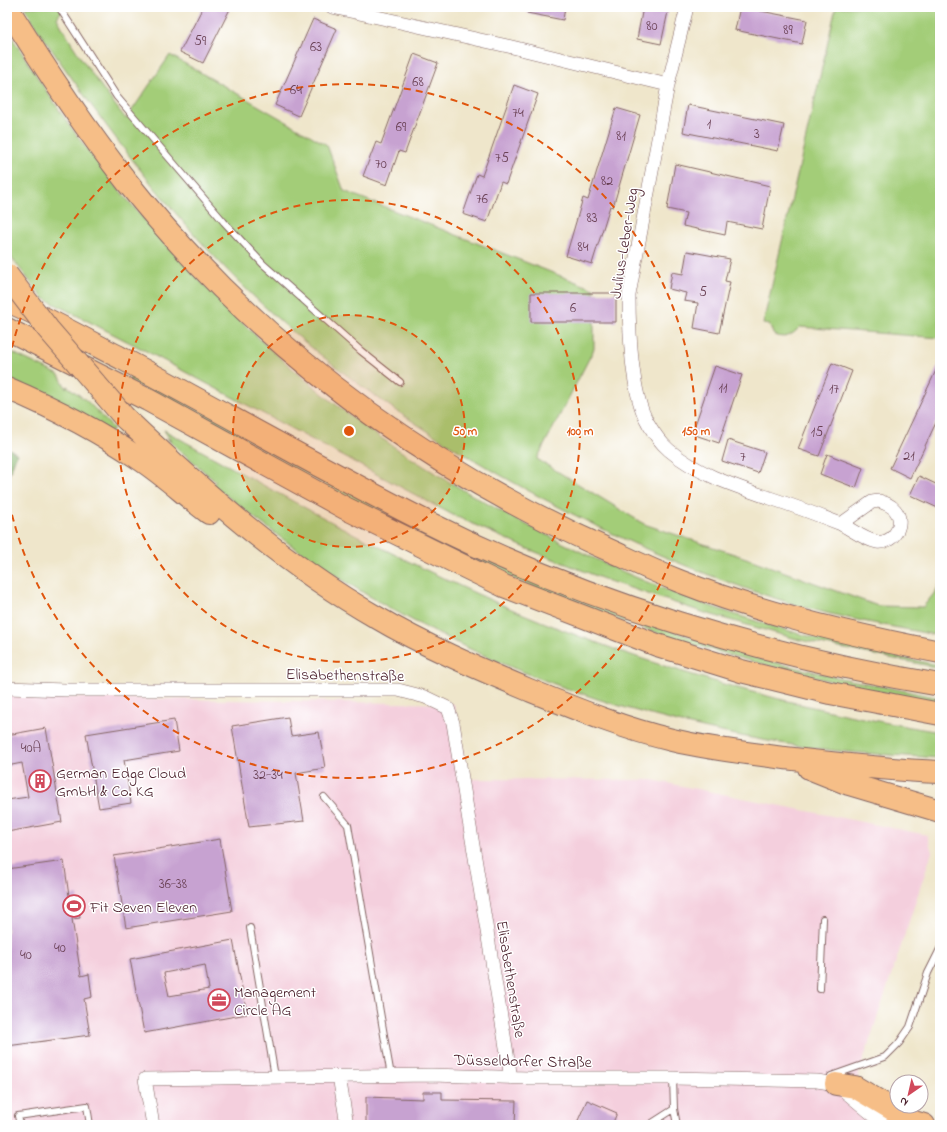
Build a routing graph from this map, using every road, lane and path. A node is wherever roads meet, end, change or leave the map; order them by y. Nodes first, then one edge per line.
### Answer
1 (7, 7) edge
2 (59, 7) edge
3 (332, 7) edge
4 (687, 7) edge
5 (668, 85) junction
6 (7, 275) edge
7 (7, 301) edge
8 (7, 329) edge
9 (400, 382) dead end
10 (7, 388) edge
11 (841, 524) dead end
12 (374, 616) junction
13 (940, 652) edge
14 (940, 685) edge
15 (7, 688) edge
16 (940, 714) edge
17 (784, 757) junction
18 (940, 772) edge
19 (324, 797) dead end
20 (940, 811) edge
21 (823, 919) dead end
22 (250, 928) dead end
23 (940, 949) edge
24 (820, 989) dead end
25 (339, 1076) junction
26 (391, 1076) junction
27 (275, 1077) junction
28 (511, 1078) junction
29 (672, 1078) junction
30 (826, 1083) junction
31 (674, 1109) junction
32 (20, 1125) edge
33 (90, 1125) edge
34 (153, 1125) edge
35 (347, 1125) edge
36 (649, 1125) edge
37 (677, 1125) edge
38 (885, 1125) edge
39 (924, 1125) edge

1 - 13 highway
2 - 9 lane
3 - 5 street
4 - 5 street, Julius-Leber-Weg
5 - 11 street, Julius-Leber-Weg
6 - 12 highway, bridge
7 - 14 highway
8 - 16 highway
10 - 12 highway
12 - 17 highway
15 - 28 street, Elisabethenstraße
17 - 18 highway
17 - 20 highway
19 - 26 lane
21 - 24 lane
22 - 27 lane
23 - 30 lane
25 - 26 street, Düsseldorfer Straße
25 - 27 street, Düsseldorfer Straße
25 - 35 street
26 - 28 street, Düsseldorfer Straße
27 - 34 street, Düsseldorfer Straße
28 - 29 street, Düsseldorfer Straße
29 - 30 street, Düsseldorfer Straße
29 - 31 lane
30 - 38 street
30 - 39 highway
31 - 36 lane
31 - 37 lane
32 - 33 lane

